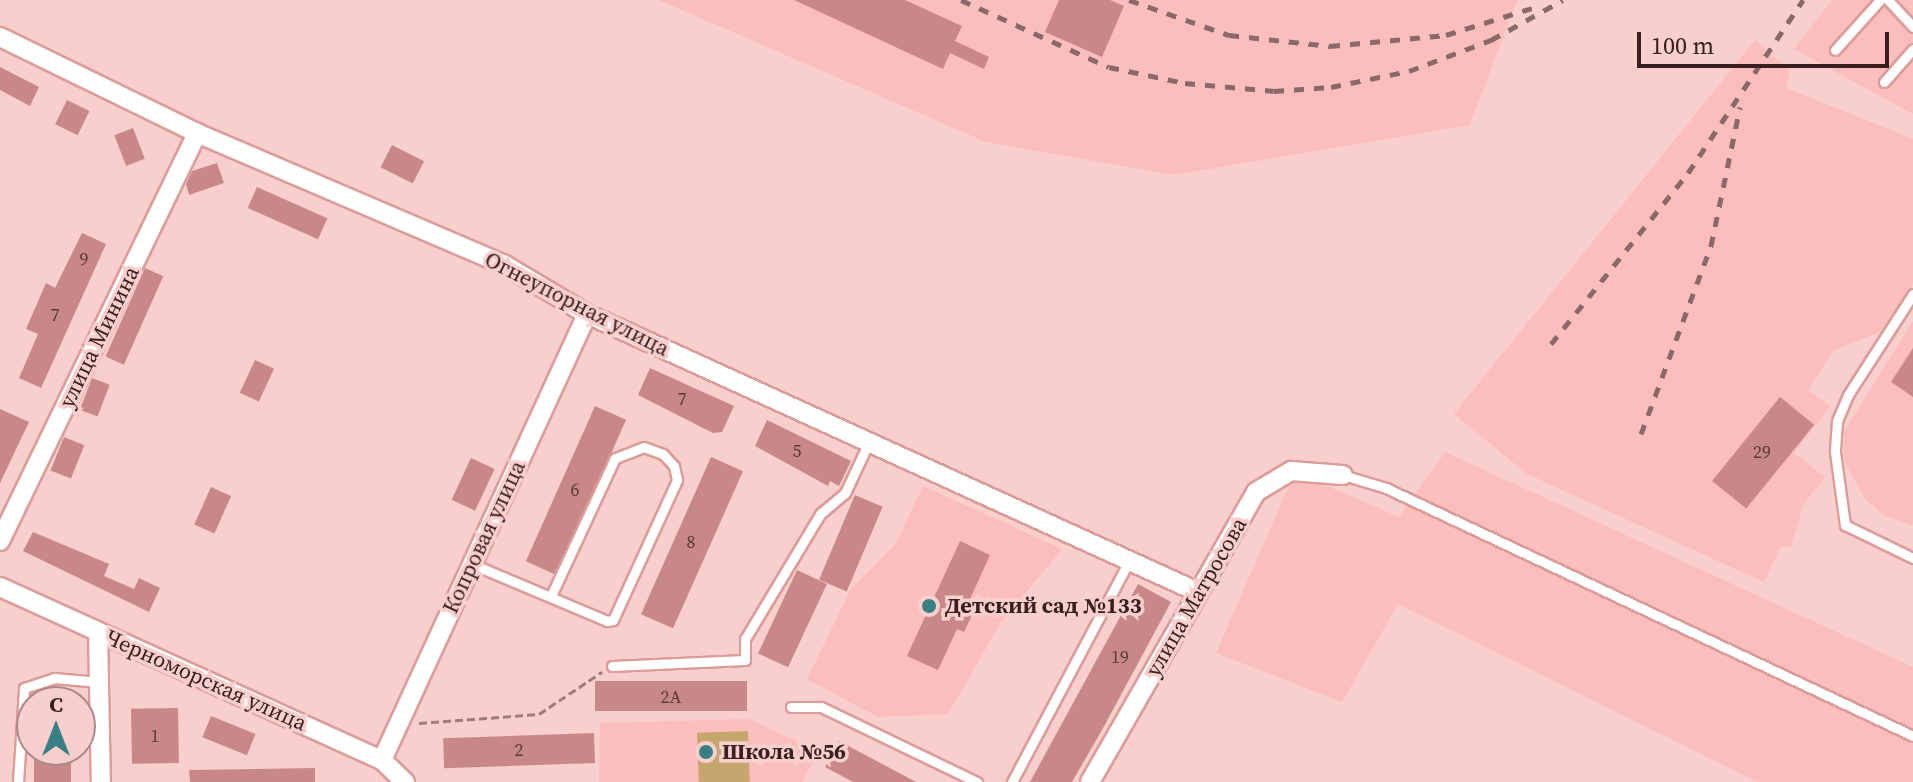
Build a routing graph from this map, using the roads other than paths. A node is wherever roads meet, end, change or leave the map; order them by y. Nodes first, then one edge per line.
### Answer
1 (1880, 0) edge
2 (1888, 0) edge
3 (1913, 27) edge
4 (0, 37) edge
5 (1913, 49) edge
6 (1835, 50) dead end
7 (1884, 82) dead end
8 (197, 133) junction
9 (1913, 294) edge
10 (587, 314) junction
11 (868, 444) junction
12 (1343, 475) joint
13 (0, 541) edge
14 (1913, 558) edge
15 (1129, 561) junction
16 (472, 564) junction
17 (0, 587) edge
18 (1198, 592) junction
19 (551, 596) junction
20 (98, 632) junction
21 (612, 666) road end
22 (99, 682) junction
23 (791, 707) dead end
24 (1913, 736) edge
25 (382, 760) junction
26 (18, 782) edge
27 (101, 782) edge
28 (405, 782) edge
29 (977, 782) edge
30 (1012, 782) edge
31 (1090, 782) edge

1 - 6 lane
2 - 3 lane
4 - 8 street, Огнеупорная улица
5 - 7 lane
8 - 10 street, Огнеупорная улица
8 - 13 street, улица Минина
9 - 14 lane
10 - 11 street, Огнеупорная улица
10 - 16 street, Копровая улица
11 - 15 street, Огнеупорная улица
11 - 21 lane
12 - 18 street, улица Матросова
12 - 24 lane
15 - 18 street, Огнеупорная улица
15 - 30 lane
16 - 19 lane
16 - 25 street, Копровая улица
17 - 20 street, Черноморская улица
18 - 31 street, улица Матросова
19 - 19 lane
20 - 22 street
20 - 25 street, Черноморская улица
22 - 26 lane
22 - 27 street
23 - 29 lane
25 - 28 street, Черноморская улица

